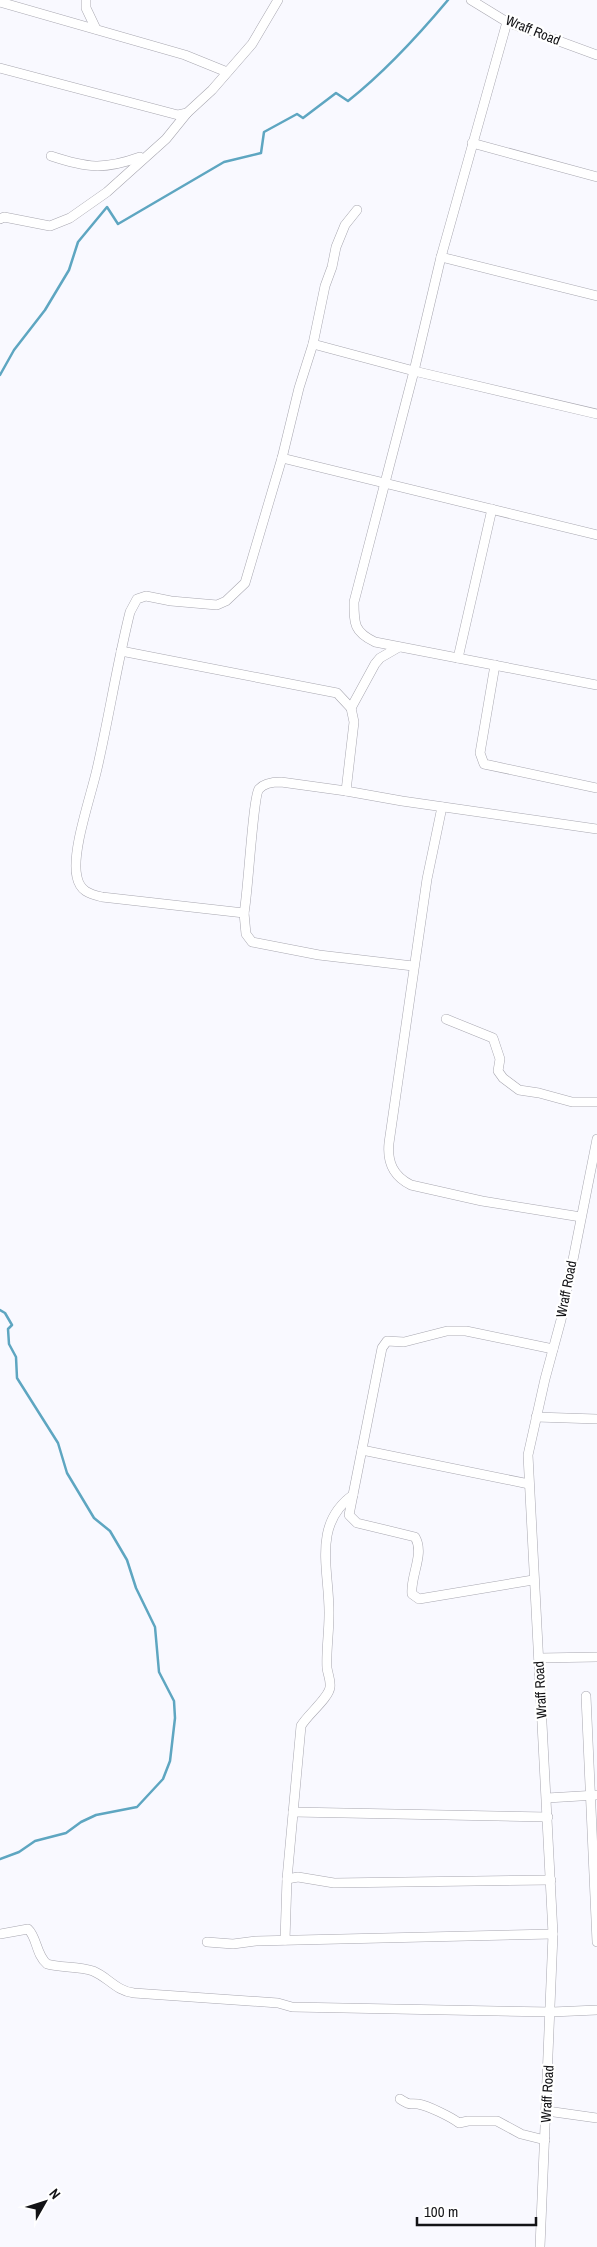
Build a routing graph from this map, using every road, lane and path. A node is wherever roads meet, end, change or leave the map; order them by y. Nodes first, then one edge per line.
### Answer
1 (86, 0) edge
2 (278, 0) edge
3 (471, 0) edge
4 (0, 2) edge
5 (507, 22) junction
6 (96, 29) junction
7 (597, 55) edge
8 (0, 68) edge
9 (227, 72) junction
10 (187, 113) junction
11 (472, 143) junction
12 (51, 156) dead end
13 (146, 156) junction
14 (597, 177) edge
15 (357, 210) dead end
16 (0, 219) edge
17 (441, 257) junction
18 (597, 296) edge
19 (314, 344) junction
20 (414, 371) junction
21 (597, 414) edge
22 (282, 458) junction
23 (384, 483) junction
24 (492, 510) junction
25 (597, 535) edge
26 (399, 647) junction
27 (122, 650) junction
28 (458, 658) junction
29 (495, 665) junction
30 (597, 685) edge
31 (358, 694) junction
32 (342, 697) junction
33 (351, 708) junction
34 (597, 788) edge
35 (346, 791) junction
36 (442, 807) junction
37 (597, 828) edge
38 (244, 913) junction
39 (413, 966) junction
40 (446, 1019) dead end
41 (597, 1102) edge
42 (597, 1140) edge
43 (580, 1217) junction
44 (553, 1348) junction
45 (536, 1417) junction
46 (597, 1419) edge
47 (362, 1450) junction
48 (529, 1484) junction
49 (353, 1495) junction
50 (534, 1580) junction
51 (597, 1657) edge
52 (538, 1658) junction
53 (586, 1696) dead end
54 (593, 1795) edge
55 (547, 1798) junction
56 (293, 1812) junction
57 (548, 1817) junction
58 (287, 1879) junction
59 (551, 1880) junction
60 (0, 1934) edge
61 (553, 1934) junction
62 (285, 1940) junction
63 (208, 1942) dead end
64 (597, 1942) edge
65 (597, 2010) edge
66 (552, 2012) junction
67 (400, 2099) dead end
68 (547, 2111) junction
69 (597, 2118) edge
70 (545, 2140) junction
71 (540, 2247) edge

1 - 6 street
2 - 9 street
3 - 5 street, Wraff Road
4 - 6 street
5 - 7 street, Wraff Road
5 - 11 street
6 - 9 street
8 - 10 street
9 - 10 street
10 - 13 street
11 - 14 street
11 - 17 street
12 - 13 street
13 - 16 street
15 - 19 street
17 - 18 street
17 - 20 street
19 - 20 street
19 - 22 street
20 - 21 street
20 - 23 street
22 - 23 street
22 - 27 street
23 - 24 street
23 - 26 street
24 - 25 street
24 - 28 street
26 - 28 street
26 - 31 street
27 - 32 street
27 - 38 street
28 - 29 street
29 - 30 street
29 - 34 street
31 - 32 street
31 - 33 street
32 - 33 street
33 - 35 street
35 - 36 street
35 - 38 street
36 - 37 street
36 - 39 street
38 - 39 street
39 - 43 street
40 - 41 street
42 - 43 street, Wraff Road
43 - 44 street, Wraff Road
44 - 45 street, Wraff Road
44 - 47 street
45 - 46 street
45 - 48 street, Wraff Road
47 - 48 street
47 - 49 street
48 - 50 street, Wraff Road
49 - 50 street
49 - 56 street
50 - 52 street, Wraff Road
51 - 52 street
52 - 55 street, Wraff Road
53 - 54 street
54 - 55 street
54 - 64 street
55 - 57 street, Wraff Road
56 - 57 street
56 - 58 street
57 - 59 street, Wraff Road
58 - 59 street
58 - 62 street
59 - 61 street, Wraff Road
60 - 66 street
61 - 62 street
61 - 66 street, Wraff Road
62 - 63 street
65 - 66 street
66 - 68 street, Wraff Road
67 - 70 street
68 - 69 street
68 - 70 street, Wraff Road
70 - 71 street, Wraff Road

